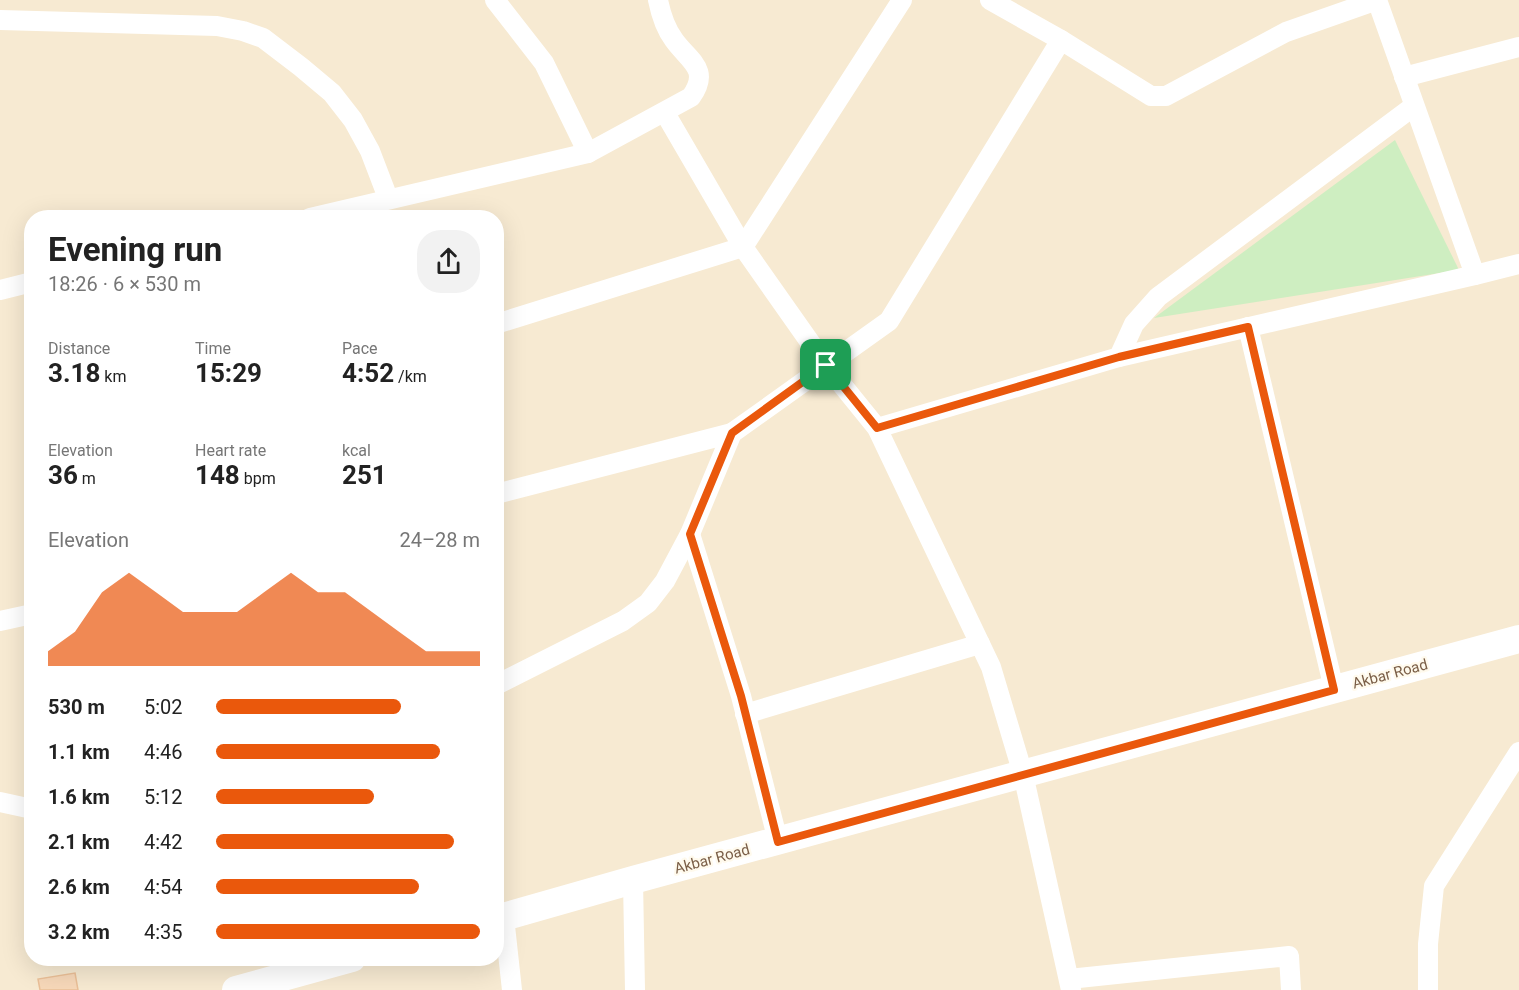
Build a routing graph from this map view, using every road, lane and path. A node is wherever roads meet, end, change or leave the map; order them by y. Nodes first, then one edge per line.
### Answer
1 (495, 0) edge
2 (658, 0) edge
3 (902, 0) edge
4 (990, 0) edge
5 (1377, 0) edge
6 (0, 20) edge
7 (1061, 40) junction
8 (1519, 47) edge
9 (1404, 77) junction
10 (1414, 106) junction
11 (665, 113) junction
12 (588, 153) junction
13 (388, 198) junction
14 (341, 210) edge
15 (743, 247) junction
16 (1519, 264) edge
17 (1475, 275) junction
18 (24, 284) edge
19 (0, 290) edge
20 (504, 322) edge
21 (1248, 327) junction
22 (1119, 357) junction
23 (826, 365) junction
24 (877, 428) junction
25 (732, 433) junction
26 (504, 492) edge
27 (690, 534) junction
28 (24, 616) edge
29 (0, 621) edge
30 (1519, 639) edge
31 (980, 645) junction
32 (504, 682) edge
33 (1334, 690) junction
34 (745, 714) junction
35 (1518, 755) edge
36 (1023, 774) junction
37 (0, 802) edge
38 (24, 807) edge
39 (778, 842) junction
40 (633, 880) junction
41 (504, 917) edge
42 (504, 942) edge
43 (323, 966) edge
44 (1070, 984) edge
45 (236, 990) edge
46 (512, 990) edge
47 (635, 990) edge
48 (1290, 990) edge
49 (1428, 990) edge

1 - 12 street
2 - 11 street
3 - 15 street
4 - 7 street
5 - 7 street
5 - 9 street
6 - 13 street
7 - 23 street
8 - 9 street
9 - 10 street
10 - 17 street
10 - 22 street
11 - 12 street
11 - 15 street
12 - 13 street
13 - 14 street
15 - 20 street
15 - 23 street
16 - 17 street
17 - 21 street
18 - 19 street
21 - 22 street
21 - 33 street
22 - 24 street
23 - 24 street
23 - 25 street
24 - 31 street
25 - 26 street
25 - 27 street
27 - 32 street
27 - 34 street
28 - 29 street
30 - 33 main road, Akbar Road
31 - 34 street
31 - 36 street
33 - 36 main road, Akbar Road
34 - 39 street
35 - 49 street
36 - 39 main road, Akbar Road
36 - 44 street
37 - 38 street
39 - 40 main road, Akbar Road
40 - 41 main road, Akbar Road
40 - 47 street
42 - 46 street
43 - 45 main road
44 - 48 street

